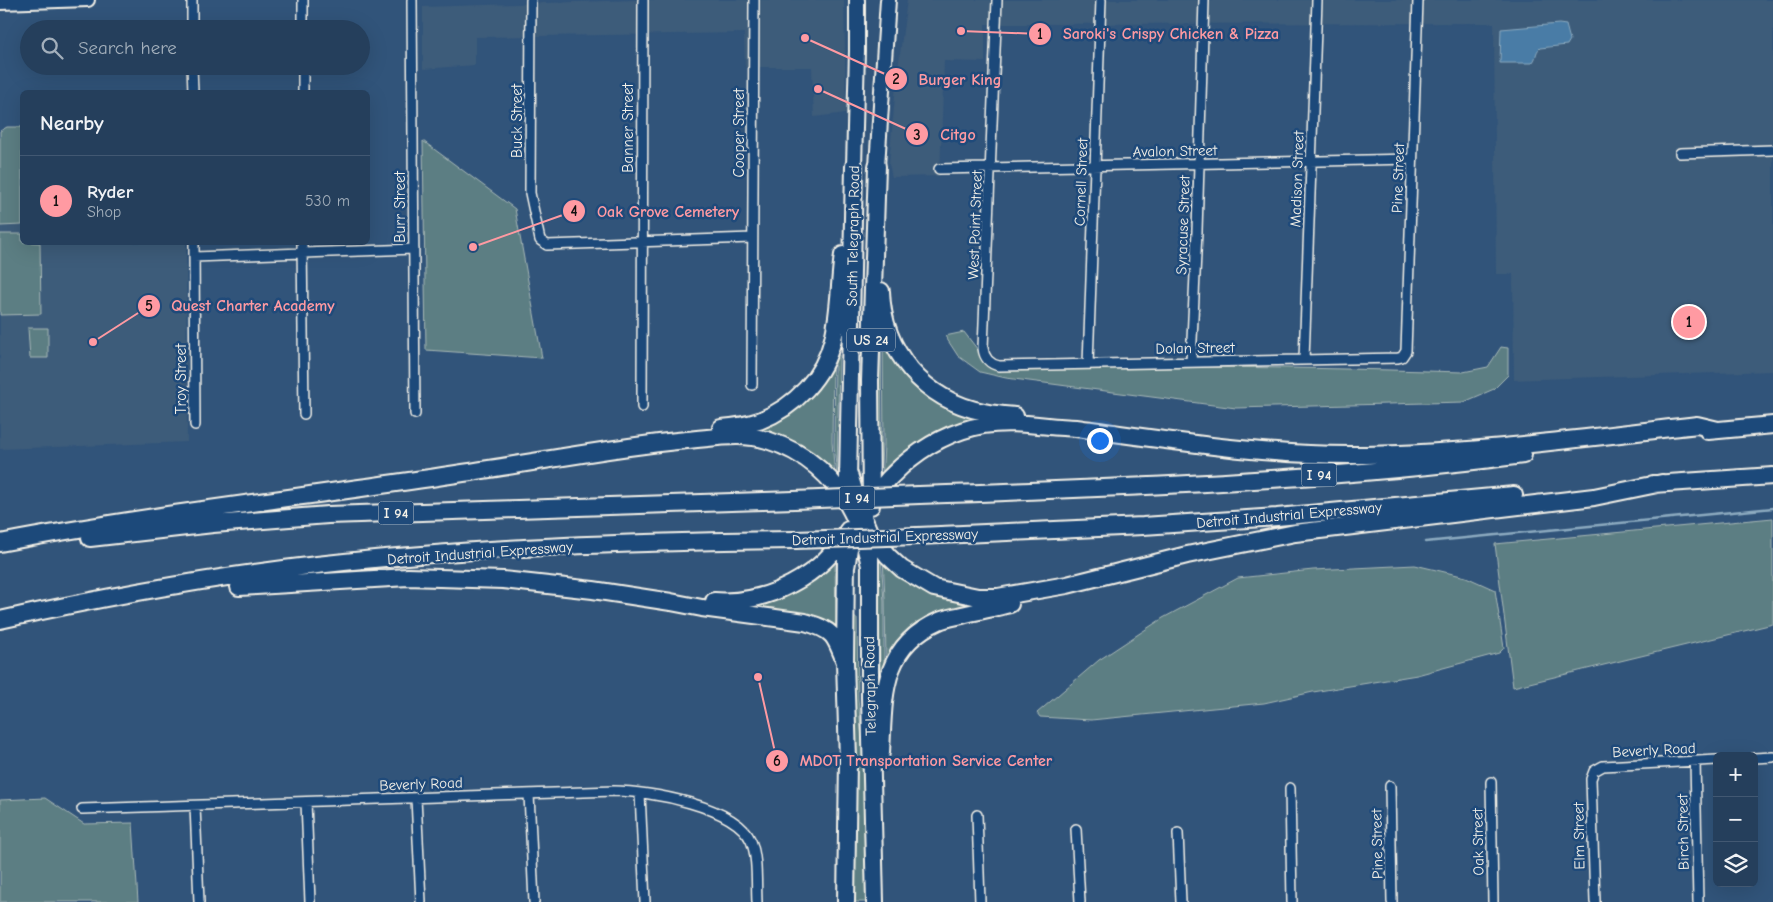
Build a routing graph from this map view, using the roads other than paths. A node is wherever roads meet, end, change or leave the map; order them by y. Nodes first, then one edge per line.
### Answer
1 (88, 0) edge
2 (192, 0) edge
3 (303, 0) edge
4 (412, 0) edge
5 (531, 0) edge
6 (643, 0) edge
7 (754, 0) edge
8 (857, 0) edge
9 (888, 0) edge
10 (996, 0) edge
11 (1101, 0) edge
12 (1204, 0) edge
13 (1317, 0) edge
14 (1418, 0) edge
15 (0, 3) edge
16 (192, 20) edge
17 (303, 20) edge
18 (192, 75) edge
19 (303, 75) edge
20 (192, 90) edge
21 (303, 90) edge
22 (1773, 150) edge
23 (1680, 153) dead end
24 (1412, 159) junction
25 (1311, 162) junction
26 (1199, 165) junction
27 (1095, 167) junction
28 (991, 168) junction
29 (939, 169) dead end
30 (854, 172) junction
31 (877, 172) junction
32 (752, 238) junction
33 (642, 242) junction
34 (194, 245) edge
35 (302, 245) edge
36 (414, 248) junction
37 (302, 253) junction
38 (194, 257) junction
39 (1403, 355) joint
40 (987, 360) joint
41 (1304, 360) junction
42 (1191, 362) junction
43 (1088, 364) junction
44 (752, 385) dead end
45 (642, 407) dead end
46 (304, 414) dead end
47 (415, 414) dead end
48 (1773, 424) edge
49 (195, 425) dead end
50 (1076, 428) junction
51 (1718, 430) junction
52 (661, 442) junction
53 (1773, 476) edge
54 (1662, 483) junction
55 (859, 517) junction
56 (0, 543) edge
57 (0, 553) edge
58 (1067, 585) junction
59 (672, 602) junction
60 (78, 604) junction
61 (0, 620) edge
62 (845, 662) junction
63 (1773, 757) edge
64 (1758, 758) edge
65 (1713, 760) edge
66 (1695, 761) junction
67 (1594, 771) joint
68 (1491, 782) dead end
69 (1390, 786) dead end
70 (1290, 788) dead end
71 (640, 793) junction
72 (529, 794) junction
73 (416, 798) junction
74 (306, 802) junction
75 (195, 806) junction
76 (82, 809) dead end
77 (977, 815) dead end
78 (1076, 829) dead end
79 (1178, 833) dead end
80 (875, 865) junction
81 (199, 902) edge
82 (310, 902) edge
83 (421, 902) edge
84 (534, 902) edge
85 (645, 902) edge
86 (757, 902) edge
87 (846, 902) edge
88 (875, 902) edge
89 (980, 902) edge
90 (1080, 902) edge
91 (1181, 902) edge
92 (1292, 902) edge
93 (1392, 902) edge
94 (1493, 902) edge
95 (1594, 902) edge
96 (1698, 902) edge

1 - 15 main road
2 - 16 street
3 - 17 street
4 - 36 street, Burr Street
5 - 33 street, Buck Street
6 - 33 street, Banner Street
7 - 32 street, Cooper Street
8 - 30 main road, South Telegraph Road / US 24
9 - 31 main road, South Telegraph Road / US 24
10 - 28 street, West Point Street
11 - 27 street, Cornell Street
12 - 26 street, Syracuse Street
13 - 25 street, Madison Street
14 - 24 street, Pine Street
18 - 20 street
19 - 21 street
22 - 23 street
24 - 25 street, Avalon Street
24 - 39 street, Pine Street
25 - 26 street, Avalon Street
25 - 41 street, Madison Street
26 - 27 street, Avalon Street
26 - 42 street, Syracuse Street
27 - 28 street, Avalon Street
27 - 43 street, Cornell Street
28 - 29 street, Avalon Street
28 - 40 street, West Point Street
30 - 52 highway
30 - 55 highway, South Telegraph Road / US 24
31 - 50 highway
31 - 55 highway, South Telegraph Road / US 24
32 - 33 street
32 - 44 street, Cooper Street
33 - 45 street, Banner Street
34 - 38 street, Troy Street
35 - 37 street
36 - 37 street
36 - 47 street, Burr Street
37 - 38 street
37 - 46 street
38 - 49 street, Troy Street
39 - 41 street, Dolan Street
40 - 43 street, Dolan Street
41 - 42 street, Dolan Street
42 - 43 street, Dolan Street
48 - 51 highway, I 94
50 - 51 highway
50 - 55 highway
51 - 57 highway, I 94, bridge
52 - 55 highway
52 - 56 highway
53 - 54 highway, Detroit Industrial Expressway
54 - 58 highway
54 - 60 highway, Detroit Industrial Expressway, bridge
55 - 58 highway
55 - 59 highway
55 - 62 highway, Telegraph Road / US 24
55 - 80 highway, Telegraph Road / US 24
58 - 80 highway
59 - 60 highway
59 - 62 highway
60 - 61 highway, Detroit Industrial Expressway
62 - 87 highway, Telegraph Road / US 24
63 - 64 street
65 - 66 street, Beverly Road
66 - 67 street, Beverly Road
66 - 96 street, Birch Street
67 - 95 street, Elm Street
68 - 94 street, Oak Street
69 - 93 street, Pine Street
70 - 92 street
71 - 72 street, Beverly Road
71 - 85 street
71 - 86 street, Beverly Road
72 - 73 street, Beverly Road
72 - 84 street
73 - 74 street, Beverly Road
73 - 83 street
74 - 75 street, Beverly Road
74 - 82 street
75 - 76 street, Beverly Road
75 - 81 street
77 - 89 street
78 - 90 street
79 - 91 street
80 - 88 highway, Telegraph Road / US 24

